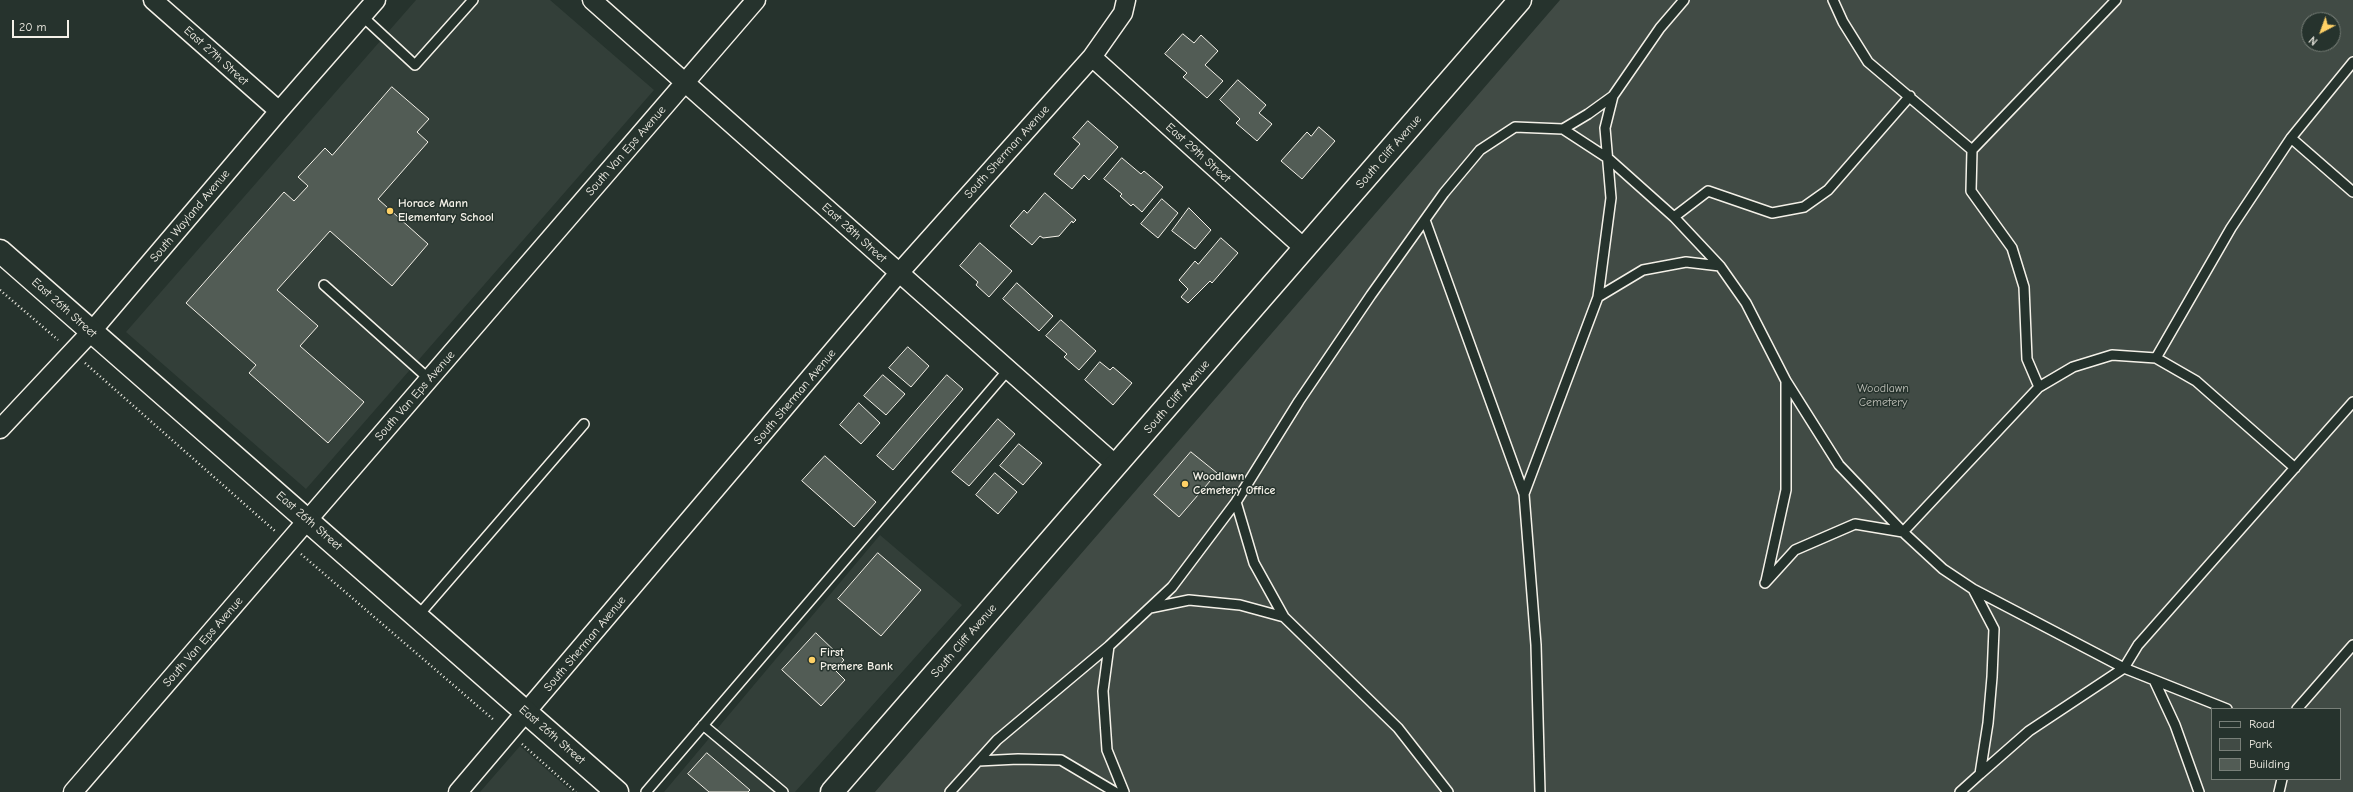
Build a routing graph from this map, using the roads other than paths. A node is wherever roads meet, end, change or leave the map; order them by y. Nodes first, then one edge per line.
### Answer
1 (153, 0) edge
2 (376, 0) edge
3 (473, 0) edge
4 (592, 0) edge
5 (756, 0) edge
6 (1126, 0) edge
7 (1520, 0) edge
8 (1684, 0) edge
9 (1833, 0) edge
10 (2116, 0) edge
11 (362, 16) junction
12 (1092, 57) junction
13 (2353, 62) edge
14 (685, 82) junction
15 (1613, 96) junction
16 (1910, 96) junction
17 (279, 111) junction
18 (1563, 129) junction
19 (2291, 138) junction
20 (1972, 150) junction
21 (1609, 159) junction
22 (2353, 192) edge
23 (1674, 217) junction
24 (1424, 220) junction
25 (1305, 249) junction
26 (0, 251) edge
27 (1720, 266) junction
28 (899, 273) junction
29 (324, 285) dead end
30 (1598, 296) junction
31 (91, 332) junction
32 (2156, 358) junction
33 (1008, 370) junction
34 (430, 379) junction
35 (1786, 381) junction
36 (2039, 387) junction
37 (2353, 402) edge
38 (584, 424) dead end
39 (0, 429) edge
40 (1117, 466) junction
41 (2295, 468) junction
42 (1524, 494) junction
43 (1236, 502) junction
44 (308, 520) junction
45 (1903, 532) junction
46 (1973, 589) junction
47 (1149, 608) junction
48 (417, 616) junction
49 (1284, 617) junction
50 (2353, 645) edge
51 (1109, 646) junction
52 (2124, 668) junction
53 (2154, 680) junction
54 (2224, 708) edge
55 (2298, 708) edge
56 (526, 714) junction
57 (703, 726) junction
58 (978, 761) junction
59 (1980, 774) junction
60 (2282, 780) edge
61 (73, 792) edge
62 (458, 792) edge
63 (617, 792) edge
64 (646, 792) edge
65 (783, 792) edge
66 (832, 792) edge
67 (950, 792) edge
68 (1115, 792) edge
69 (1124, 792) edge
70 (1448, 792) edge
71 (1540, 792) edge
72 (1960, 792) edge
73 (2199, 792) edge
74 (2280, 792) edge

1 - 17 street, East 27th Street
2 - 11 street, South Wayland Avenue
3 - 11 lane
4 - 14 street, East 28th Street
5 - 14 street, South Van Eps Avenue
6 - 12 street, South Sherman Avenue
7 - 25 main road, South Cliff Avenue
8 - 15 lane
9 - 16 lane
10 - 20 lane
11 - 17 street, South Wayland Avenue
12 - 25 street, East 29th Street
12 - 28 street, South Sherman Avenue
13 - 19 lane
14 - 28 street, East 28th Street
14 - 34 street, South Van Eps Avenue
15 - 18 lane
15 - 21 lane
16 - 20 lane
16 - 23 lane
17 - 31 street, South Wayland Avenue
18 - 21 lane
18 - 24 lane
19 - 22 lane
19 - 32 lane
20 - 36 lane
21 - 23 lane
21 - 30 lane
23 - 27 lane
24 - 42 lane
24 - 43 lane
25 - 40 main road, South Cliff Avenue
26 - 31 main road, East 26th Street
27 - 30 lane
27 - 35 lane
28 - 33 street, East 28th Street
28 - 56 street, South Sherman Avenue
29 - 34 lane
30 - 42 lane
31 - 39 street, South Wayland Avenue
31 - 44 main road, East 26th Street
32 - 36 lane
32 - 41 lane
33 - 40 street, East 28th Street
33 - 57 lane
34 - 44 street, South Van Eps Avenue
35 - 45 lane
35 - 45 lane
36 - 45 lane
37 - 41 lane
38 - 48 lane
40 - 66 main road, South Cliff Avenue
41 - 52 lane
42 - 71 lane
43 - 47 lane
43 - 49 lane
44 - 48 main road, East 26th Street
44 - 61 street, South Van Eps Avenue
45 - 46 lane
46 - 52 lane
46 - 59 lane
47 - 49 lane
47 - 51 lane
48 - 56 main road, East 26th Street
49 - 70 lane
50 - 55 lane
51 - 58 lane
51 - 69 lane
52 - 53 lane
52 - 59 lane
53 - 54 lane
53 - 73 lane
56 - 62 street, South Sherman Avenue
56 - 63 main road, East 26th Street
57 - 64 lane
57 - 65 lane
58 - 67 lane
58 - 68 lane
59 - 72 lane
60 - 74 lane

